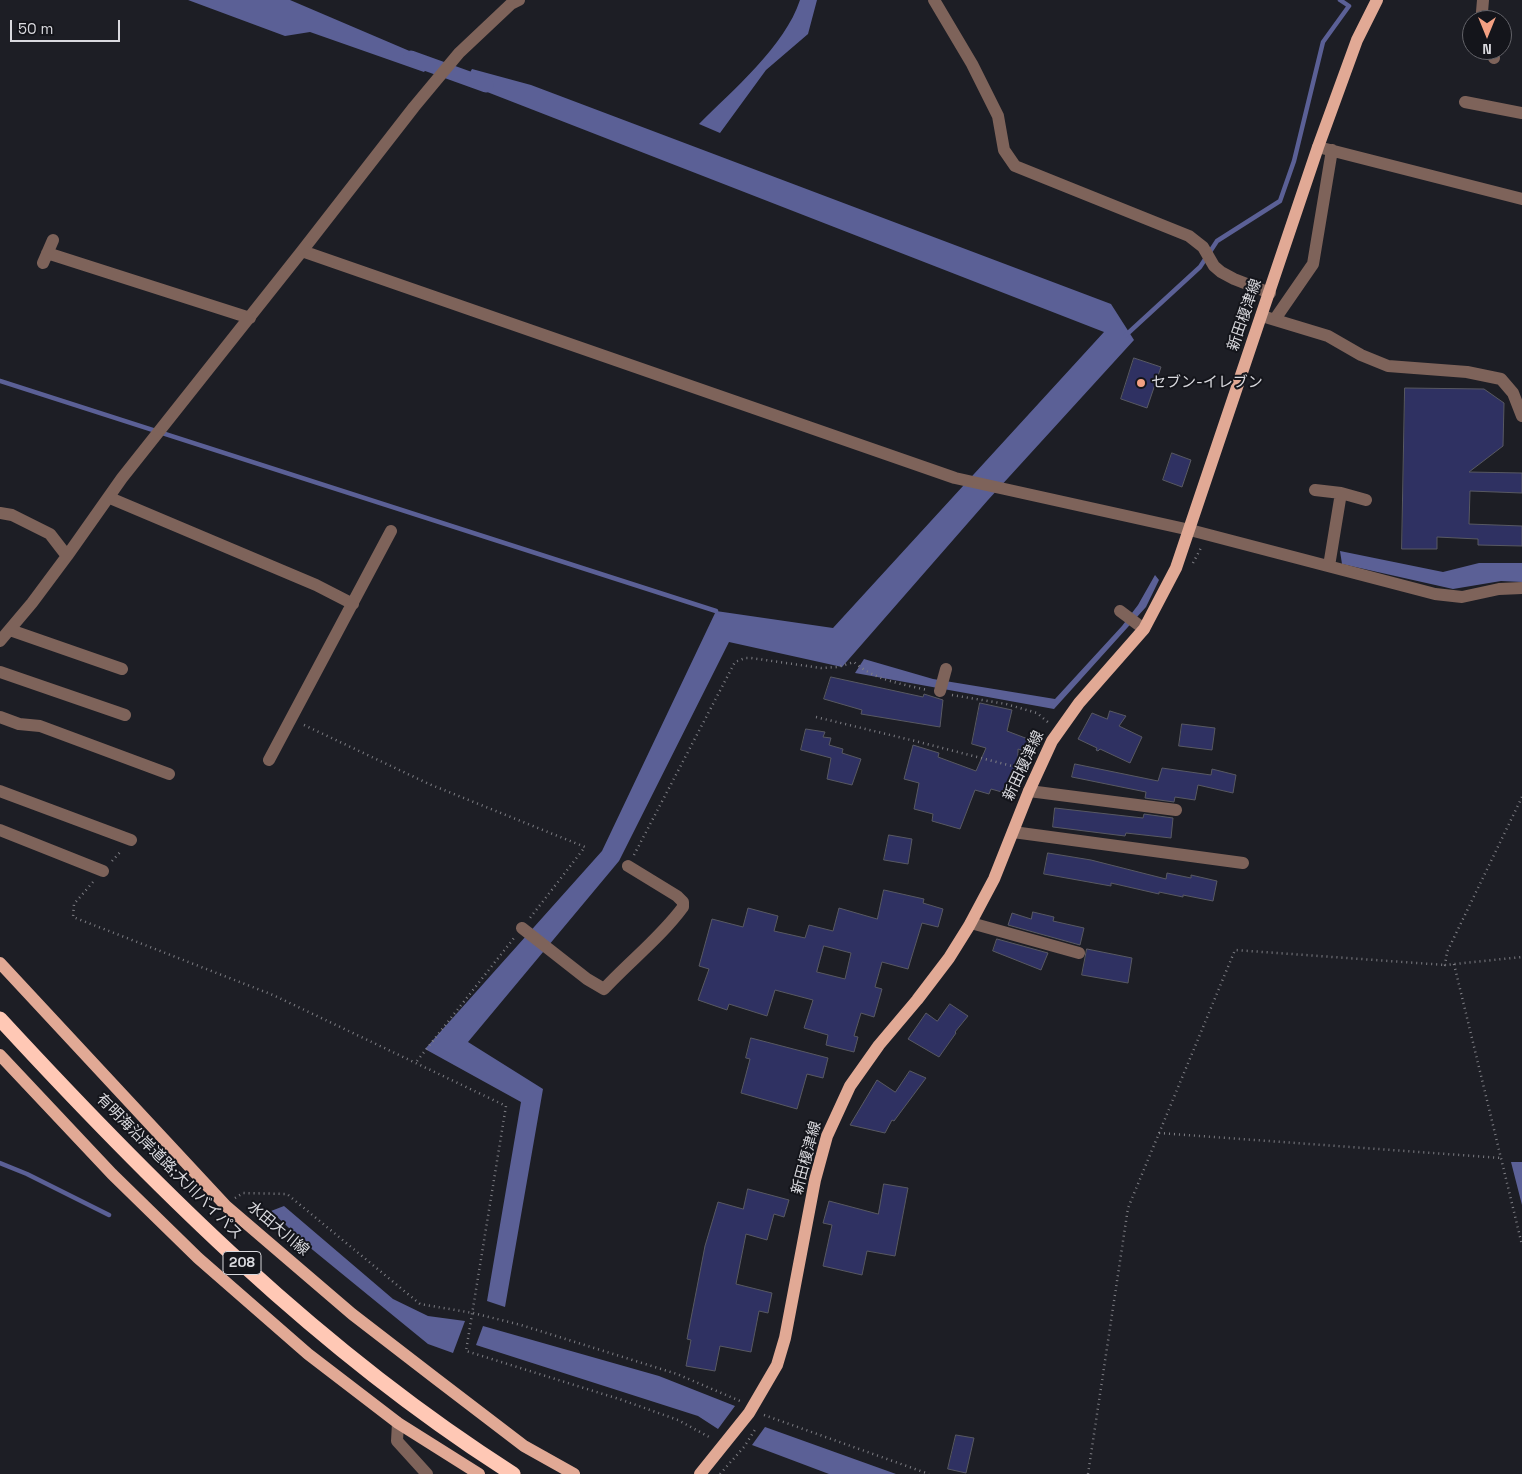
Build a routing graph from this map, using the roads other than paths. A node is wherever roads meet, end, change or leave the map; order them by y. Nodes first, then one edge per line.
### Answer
1 (519, 0) edge
2 (934, 0) edge
3 (1377, 0) edge
4 (1465, 102) dead end
5 (1522, 113) edge
6 (1318, 147) junction
7 (1332, 150) junction
8 (1522, 199) edge
9 (53, 240) dead end
10 (302, 251) junction
11 (1270, 292) junction
12 (1262, 316) junction
13 (250, 318) junction
14 (1275, 319) junction
15 (1522, 416) edge
16 (1314, 490) dead end
17 (1341, 493) junction
18 (110, 498) junction
19 (1366, 500) dead end
20 (0, 513) edge
21 (1190, 530) junction
22 (391, 531) dead end
23 (67, 556) junction
24 (1329, 566) junction
25 (1522, 588) edge
26 (353, 604) junction
27 (1120, 611) dead end
28 (1144, 629) junction
29 (10, 630) junction
30 (0, 641) edge
31 (122, 669) dead end
32 (946, 669) dead end
33 (0, 672) edge
34 (940, 692) road end
35 (125, 715) dead end
36 (0, 717) edge
37 (268, 760) dead end
38 (169, 774) dead end
39 (0, 791) edge
40 (1029, 791) junction
41 (1176, 810) dead end
42 (0, 830) edge
43 (1013, 832) junction
44 (131, 840) road end
45 (1243, 863) dead end
46 (628, 866) road end
47 (103, 872) road end
48 (971, 923) junction
49 (526, 931) road end
50 (1079, 953) dead end
51 (0, 963) edge
52 (0, 1018) edge
53 (0, 1031) edge
54 (0, 1054) edge
55 (398, 1422) junction
56 (427, 1474) edge
57 (479, 1474) edge
58 (498, 1474) edge
59 (513, 1474) edge
60 (574, 1474) edge
61 (700, 1474) edge

1 - 10 street
2 - 11 street
3 - 6 main road, 新田榎津線
4 - 5 street
6 - 7 street
6 - 11 main road, 新田榎津線
7 - 8 street
7 - 14 street
9 - 13 street
10 - 13 street
10 - 21 street
11 - 12 main road, 新田榎津線
12 - 14 street
12 - 21 main road, 新田榎津線
13 - 18 street
14 - 15 street
16 - 17 street
17 - 19 street
17 - 24 street
18 - 23 street
18 - 26 street
20 - 23 street
21 - 24 street
21 - 28 main road, 新田榎津線
22 - 26 street
23 - 29 street
24 - 25 street
26 - 37 street
27 - 28 street
28 - 40 main road, 新田榎津線
29 - 30 street
29 - 31 street
32 - 34 street
33 - 35 street
36 - 38 street
39 - 44 street
40 - 41 street
40 - 43 main road, 新田榎津線
42 - 47 street
43 - 45 street
43 - 48 main road, 新田榎津線
46 - 49 street
48 - 50 street
48 - 61 main road, 新田榎津線
51 - 60 main road, 水田大川線
52 - 59 highway, 有明海沿岸道路;大川バイパス / 208
53 - 58 highway, 有明海沿岸道路;大川バイパス / 208
54 - 55 main road
55 - 56 street
55 - 57 main road

